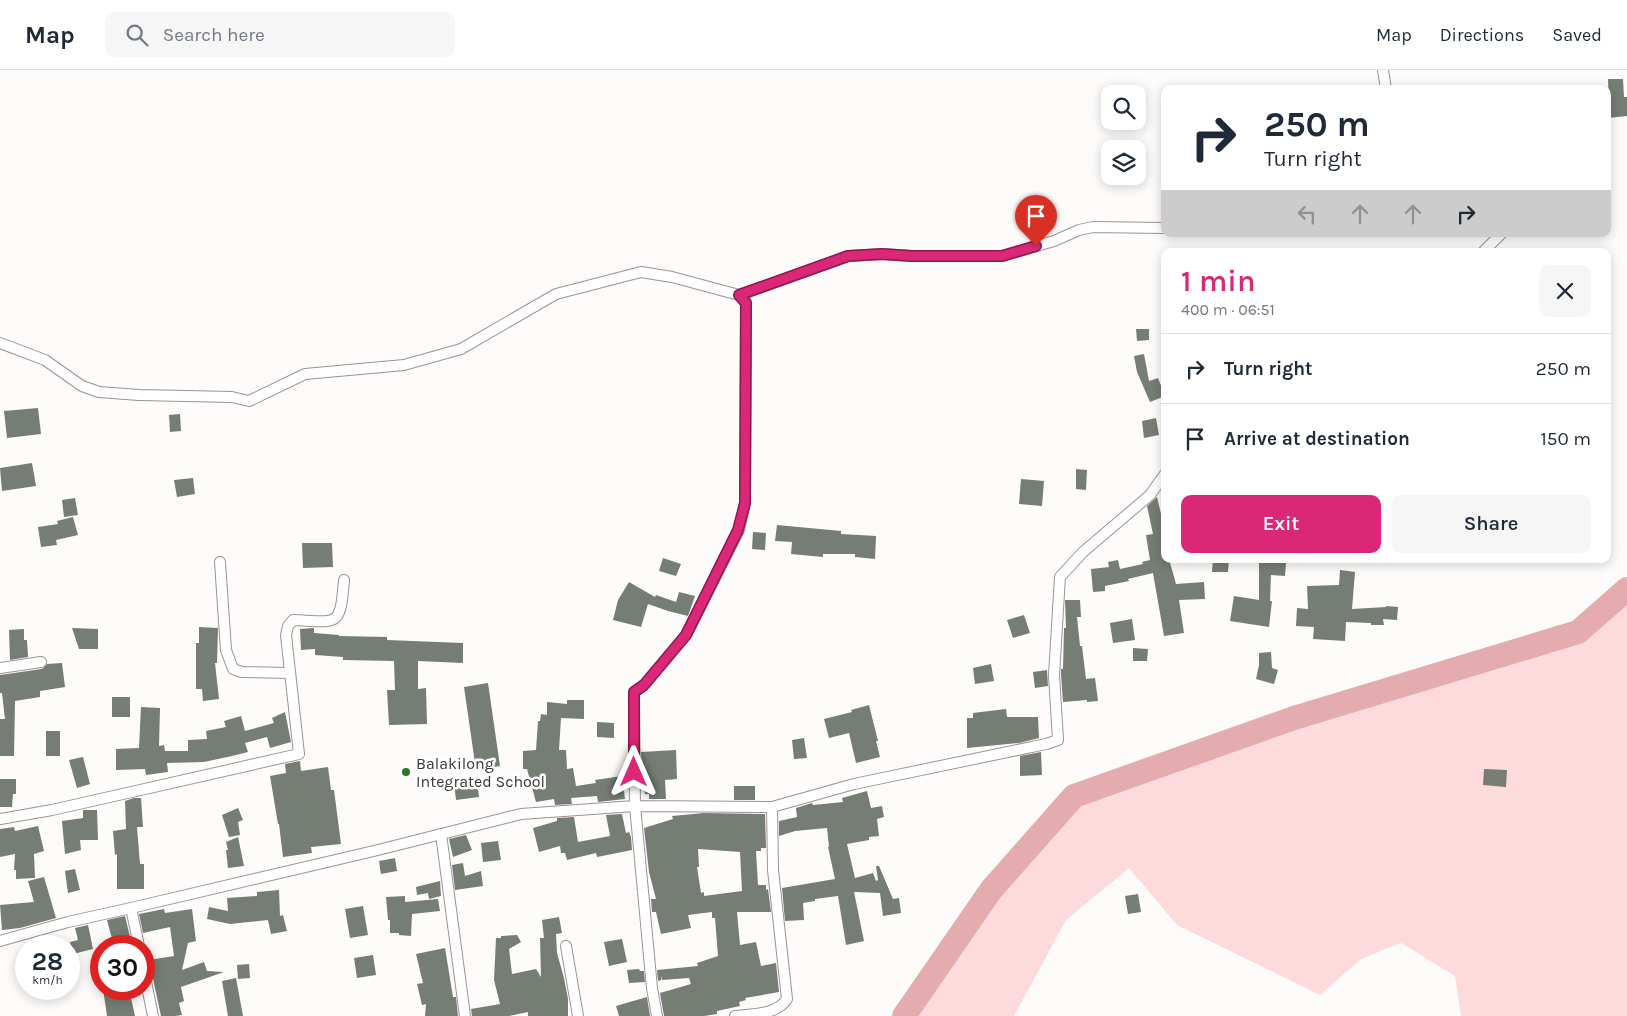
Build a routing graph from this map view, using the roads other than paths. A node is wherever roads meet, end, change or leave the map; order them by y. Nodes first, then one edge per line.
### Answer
1 (1383, 70) edge
2 (1385, 85) edge
3 (1161, 228) edge
4 (1498, 237) edge
5 (1487, 248) edge
6 (739, 295) junction
7 (0, 343) edge
8 (1161, 480) edge
9 (220, 562) dead end
10 (344, 580) dead end
11 (41, 662) dead end
12 (0, 668) edge
13 (290, 673) junction
14 (635, 806) junction
15 (772, 807) junction
16 (0, 819) edge
17 (441, 834) junction
18 (131, 908) junction
19 (137, 935) edge
20 (0, 941) edge
21 (566, 946) dead end
22 (150, 1000) edge
23 (153, 1016) edge
24 (465, 1016) edge
25 (578, 1016) edge
26 (657, 1016) edge
27 (735, 1016) edge

1 - 2 street
3 - 6 street
4 - 5 street
6 - 7 street
6 - 14 street
8 - 15 street
9 - 13 street
10 - 13 street
11 - 12 street
13 - 16 street
14 - 15 street
14 - 17 street
14 - 26 street
15 - 27 street
17 - 18 street
17 - 24 street
18 - 19 street
18 - 20 street
21 - 25 street
22 - 23 street

